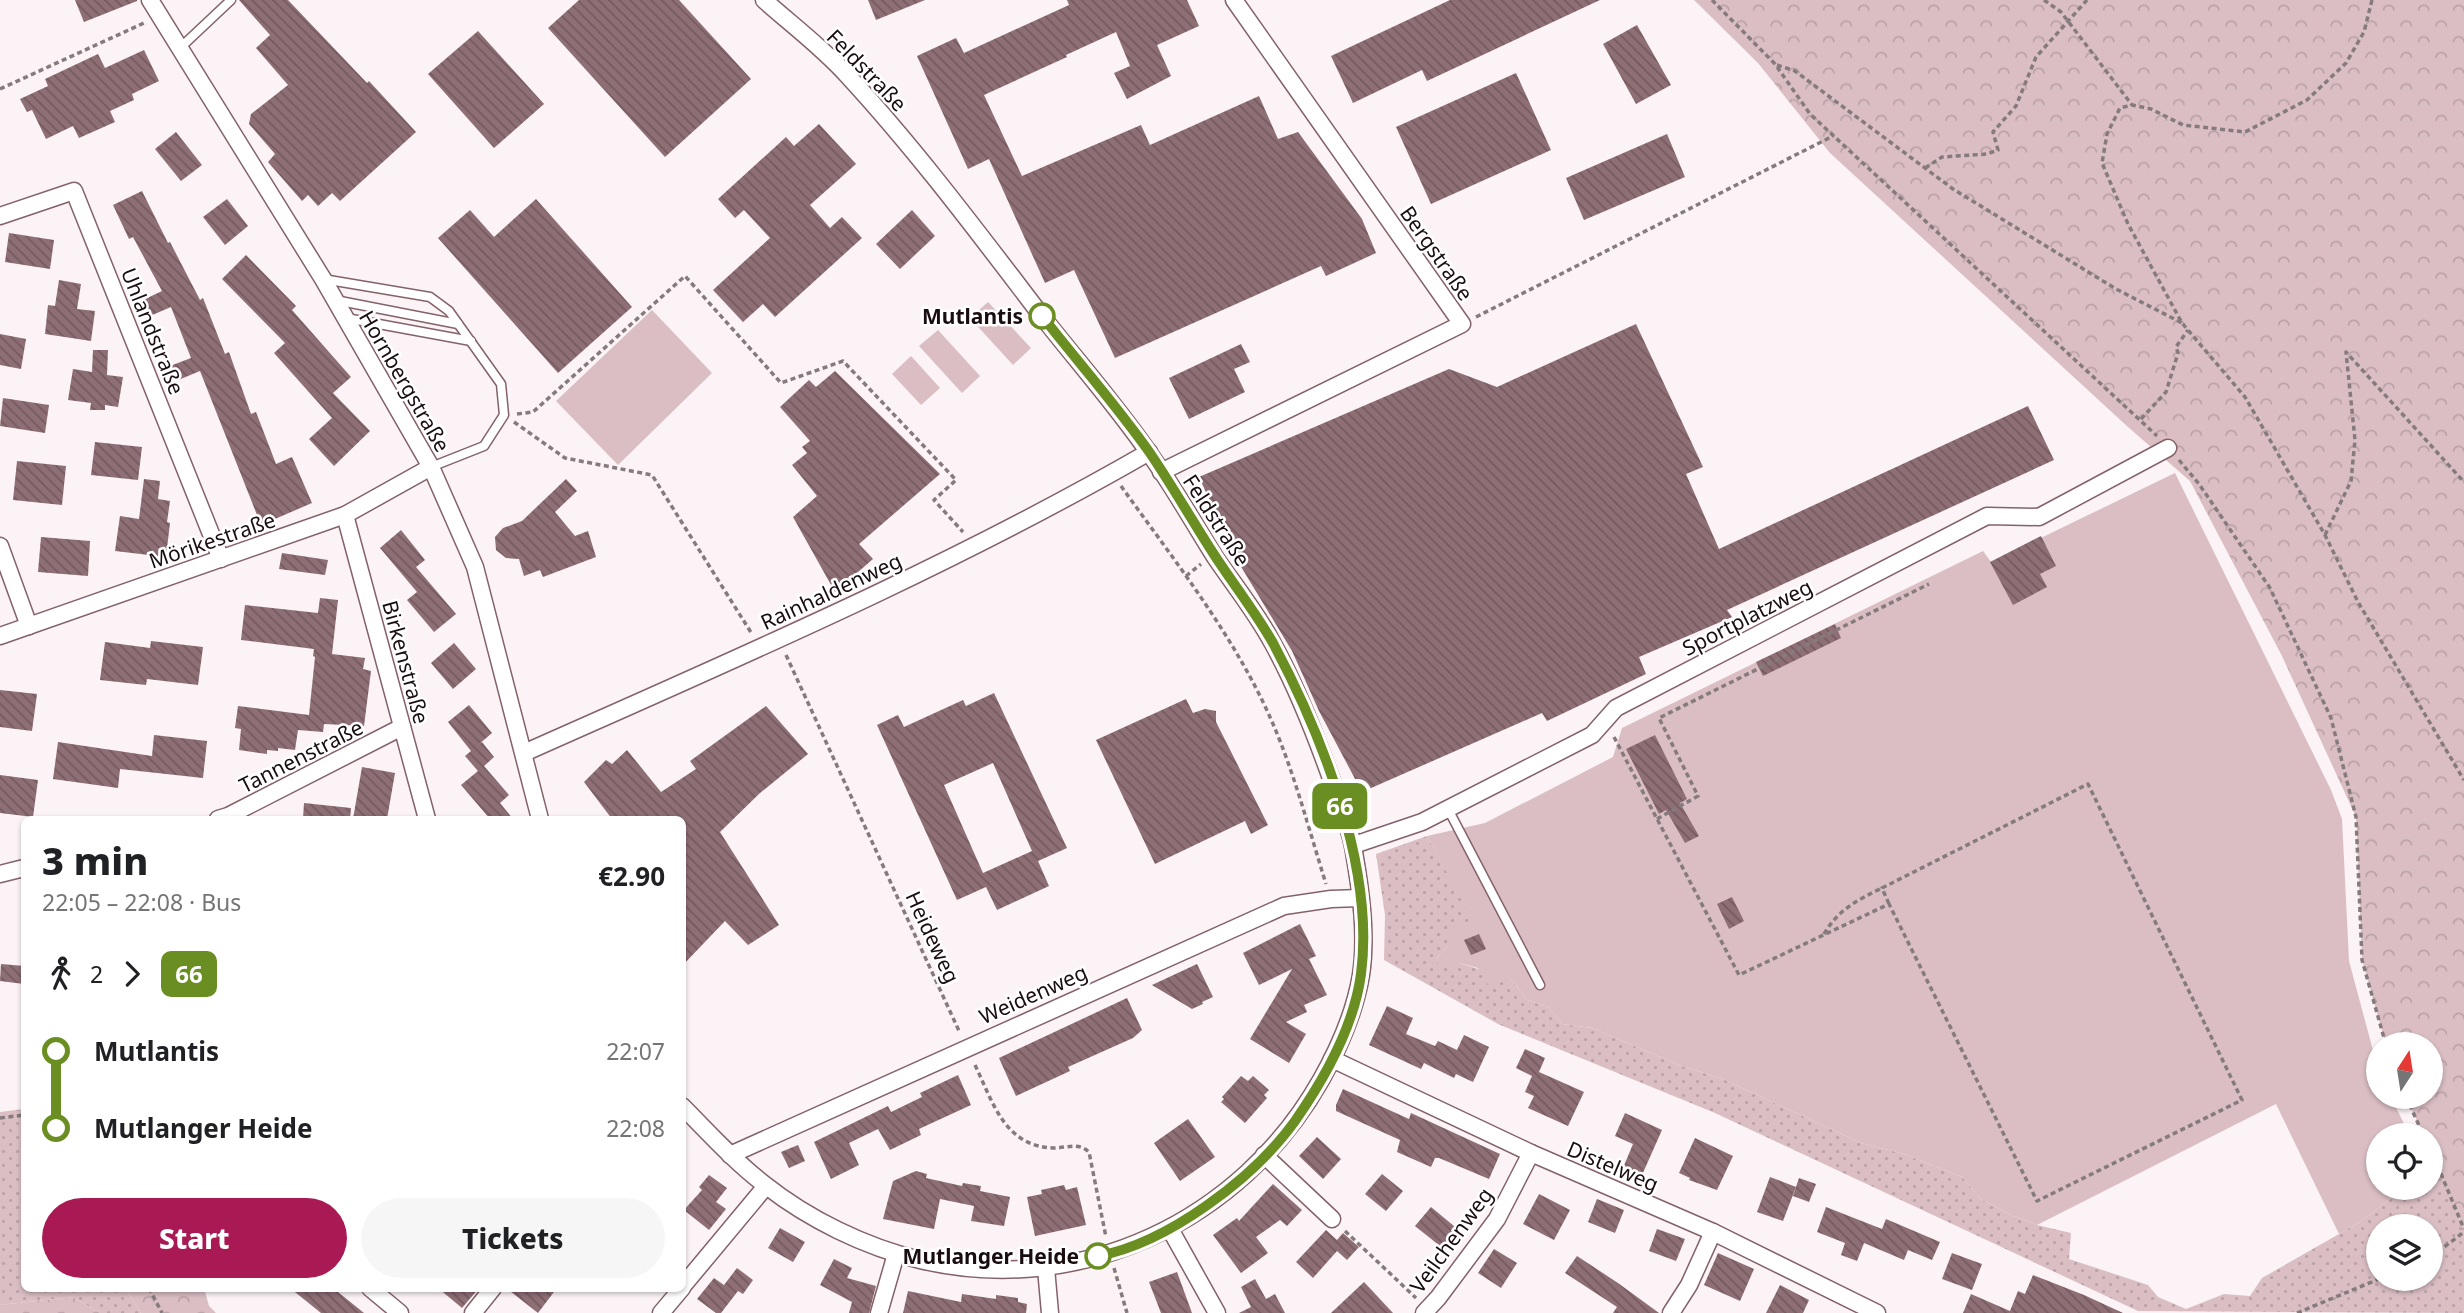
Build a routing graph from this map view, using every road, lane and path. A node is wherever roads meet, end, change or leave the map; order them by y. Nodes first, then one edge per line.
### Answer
1 (150, 0) edge
2 (230, 0) edge
3 (764, 0) edge
4 (1234, 0) edge
5 (1712, 0) edge
6 (2044, 0) edge
7 (2087, 0) edge
8 (2371, 0) edge
9 (159, 16) junction
10 (2067, 20) junction
11 (180, 48) junction
12 (1774, 64) junction
13 (0, 89) edge
14 (2132, 104) junction
15 (1833, 136) junction
16 (1925, 168) junction
17 (0, 216) edge
18 (323, 279) junction
19 (335, 300) junction
20 (345, 317) junction
21 (458, 324) junction
22 (1461, 324) junction
23 (2182, 324) junction
24 (2188, 330) junction
25 (471, 341) junction
26 (504, 415) junction
27 (2141, 419) junction
28 (2168, 448) junction
29 (1149, 452) junction
30 (431, 467) junction
31 (1161, 472) junction
32 (1112, 474) junction
33 (2464, 482) edge
34 (345, 515) junction
35 (2325, 535) junction
36 (0, 546) edge
37 (975, 546) junction
38 (221, 559) junction
39 (1929, 584) dead end
40 (29, 626) junction
41 (0, 636) edge
42 (779, 639) junction
43 (761, 648) junction
44 (1605, 720) junction
45 (402, 727) junction
46 (524, 753) junction
47 (2464, 780) edge
48 (1448, 809) junction
49 (229, 816) edge
50 (426, 816) edge
51 (539, 816) edge
52 (1657, 819) junction
53 (1353, 845) junction
54 (21, 870) edge
55 (0, 874) edge
56 (1882, 888) junction
57 (1360, 898) junction
58 (1331, 899) junction
59 (1889, 904) junction
60 (1823, 936) junction
61 (1539, 985) dead end
62 (2382, 1032) edge
63 (966, 1047) junction
64 (1332, 1059) junction
65 (686, 1110) edge
66 (21, 1115) edge
67 (0, 1118) edge
68 (1531, 1153) junction
69 (730, 1155) junction
70 (1264, 1155) junction
71 (2443, 1179) edge
72 (766, 1186) junction
73 (1332, 1219) joint
74 (1170, 1229) junction
75 (2464, 1230) edge
76 (1713, 1232) junction
77 (2443, 1247) edge
78 (896, 1254) junction
79 (1110, 1254) junction
80 (1046, 1268) junction
81 (686, 1283) edge
82 (2366, 1284) edge
83 (151, 1292) edge
84 (375, 1292) edge
85 (490, 1292) edge
86 (679, 1292) edge
87 (1426, 1311) edge
88 (162, 1313) edge
89 (400, 1313) edge
90 (473, 1313) edge
91 (661, 1313) edge
92 (879, 1313) edge
93 (1050, 1313) edge
94 (1127, 1313) edge
95 (1217, 1313) edge
96 (1671, 1313) edge
97 (1877, 1313) edge
98 (2297, 1313) edge

1 - 9 street, Hornbergstraße
2 - 11 lane
3 - 29 street, Feldstraße
4 - 22 street, Bergstraße
5 - 12 path
6 - 10 path
7 - 10 path
8 - 14 path
9 - 11 street, Hornbergstraße
9 - 13 path
10 - 14 path
10 - 16 path
11 - 18 street, Hornbergstraße
12 - 15 path
12 - 16 path
14 - 23 path
15 - 22 path
15 - 27 path
16 - 23 path
17 - 38 street, Uhlandstraße
18 - 19 street, Hornbergstraße
18 - 21 lane
19 - 20 street, Hornbergstraße
19 - 21 lane
20 - 25 lane
20 - 30 street, Hornbergstraße
21 - 25 lane
22 - 31 street, Bergstraße
23 - 24 path
24 - 27 path
24 - 35 path
25 - 26 lane
26 - 30 lane
26 - 37 path
26 - 43 path
27 - 28 path
28 - 44 street, Sportplatzweg
28 - 62 path
29 - 31 street, Feldstraße
29 - 32 street, Rainhaldenweg
30 - 34 street, Mörikestraße
30 - 46 street, Hornbergstraße
31 - 53 street, Feldstraße
32 - 37 street, Rainhaldenweg
32 - 58 path
33 - 35 path
34 - 38 street, Mörikestraße
34 - 45 street, Birkenstraße
35 - 47 path
36 - 40 street
37 - 42 street, Rainhaldenweg
38 - 40 street, Mörikestraße
39 - 52 path
40 - 41 street, Mörikestraße
42 - 43 street, Rainhaldenweg
42 - 63 path, Heideweg
43 - 46 street, Rainhaldenweg
44 - 48 street, Sportplatzweg
44 - 52 path
45 - 49 street, Tannenstraße
45 - 50 street, Birkenstraße
46 - 51 street, Hornbergstraße
48 - 53 street, Sportplatzweg
48 - 61 lane
52 - 60 path
53 - 57 street, Feldstraße
54 - 55 street
56 - 59 path
56 - 59 path
56 - 60 path
57 - 58 street, Weidenweg
57 - 64 street, Feldstraße
58 - 63 street, Weidenweg
59 - 60 path
63 - 69 street, Weidenweg
63 - 79 path, Heideweg
64 - 68 street, Distelweg
64 - 70 street, Feldstraße
65 - 69 street
66 - 67 path
68 - 76 street, Distelweg
68 - 87 street, Veilchenweg
69 - 72 street
70 - 73 street
70 - 74 street, Feldstraße
71 - 75 path
72 - 78 street, Feldstraße
72 - 81 street
73 - 87 path
74 - 79 street, Feldstraße
74 - 95 street
75 - 77 path
76 - 96 street
76 - 97 street, Distelweg
78 - 80 street, Feldstraße
78 - 92 street
79 - 80 street, Feldstraße
79 - 94 path, Heideweg
80 - 93 street
82 - 98 path
83 - 88 path
84 - 89 street
85 - 90 street
86 - 91 street

